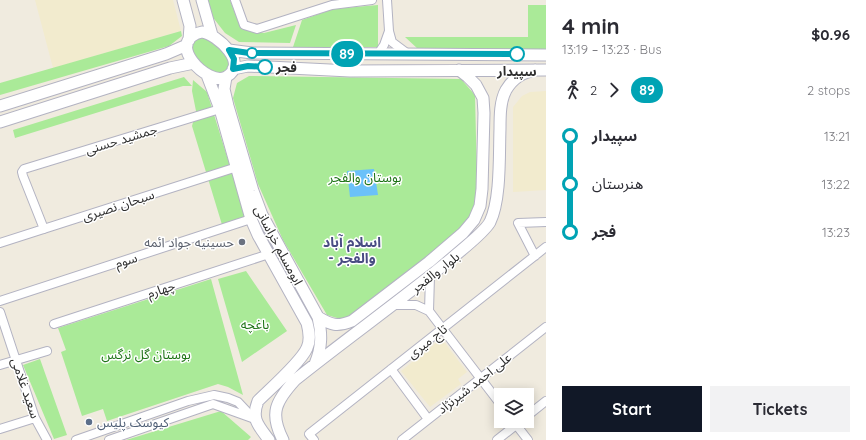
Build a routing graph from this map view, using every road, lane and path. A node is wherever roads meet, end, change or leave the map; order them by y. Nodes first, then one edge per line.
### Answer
1 (183, 0) edge
2 (202, 0) edge
3 (235, 0) edge
4 (372, 0) edge
5 (387, 0) edge
6 (331, 2) edge
7 (389, 30) junction
8 (212, 35) junction
9 (188, 42) junction
10 (229, 50) junction
11 (378, 54) junction
12 (408, 54) junction
13 (546, 55) edge
14 (194, 63) junction
15 (459, 70) junction
16 (540, 70) edge
17 (230, 73) junction
18 (207, 74) junction
19 (0, 106) edge
20 (220, 109) junction
21 (0, 122) edge
22 (237, 167) junction
23 (251, 219) junction
24 (546, 222) edge
25 (44, 229) junction
26 (0, 243) edge
27 (546, 247) edge
28 (269, 254) junction
29 (535, 256) junction
30 (430, 276) junction
31 (0, 301) edge
32 (392, 305) junction
33 (429, 311) junction
34 (0, 312) edge
35 (318, 317) junction
36 (54, 324) dead end
37 (546, 326) edge
38 (443, 329) junction
39 (47, 351) dead end
40 (16, 360) junction
41 (315, 364) junction
42 (0, 365) edge
43 (391, 369) junction
44 (481, 378) junction
45 (494, 396) edge
46 (546, 401) edge
47 (534, 410) edge
48 (35, 418) junction
49 (254, 419) junction
50 (428, 419) junction
51 (510, 428) edge
52 (521, 428) edge
53 (0, 429) edge
54 (311, 437) edge
55 (47, 440) edge
56 (76, 440) edge
57 (109, 440) edge
58 (269, 440) edge
59 (282, 440) edge
60 (402, 440) edge
61 (497, 440) edge
62 (528, 440) edge

1 - 9 main road
2 - 8 main road
3 - 6 street
4 - 6 street
5 - 7 street
7 - 11 street
7 - 12 street
8 - 9 main road
8 - 10 main road
9 - 14 main road
9 - 19 main road
10 - 11 main road
10 - 17 main road
11 - 12 main road
12 - 13 main road
14 - 18 main road
14 - 21 main road
15 - 16 main road
15 - 17 main road
15 - 35 main road, بلوار والفجر
16 - 30 main road, بلوار والفجر
17 - 18 main road
17 - 35 main road, ابومسلم خراسانی
18 - 20 main road, ابومسلم خراسانی
20 - 22 main road, ابومسلم خراسانی
20 - 25 street, جمشید حسنی
22 - 23 main road, ابومسلم خراسانی
22 - 25 street, سبحان نصیری
23 - 28 main road, ابومسلم خراسانی
23 - 31 street, سوم
24 - 29 street
25 - 26 street, سبحان نصیری
27 - 29 street, تاج میری
28 - 36 street, چهارم
28 - 49 main road, ابومسلم خراسانی
29 - 38 street, تاج میری
30 - 32 main road, بلوار والفجر
30 - 33 street
32 - 33 street
32 - 41 main road, بلوار والفجر
33 - 38 street
34 - 40 street, سعید غلامی
35 - 41 main road, ابومسلم خراسانی
37 - 44 street, علی احمد شیرنژاد
38 - 43 street, تاج میری
38 - 44 street
39 - 40 street
40 - 42 street
40 - 48 street, سعید غلامی
41 - 59 main road, بلوار والفجر
43 - 50 street
43 - 54 street, تاج میری
44 - 45 street
44 - 50 street, علی احمد شیرنژاد
46 - 47 street
48 - 53 street
48 - 55 street, سعید غلامی
49 - 56 street
49 - 57 street
49 - 58 main road
50 - 60 street, علی احمد شیرنژاد
51 - 61 street
52 - 62 street

